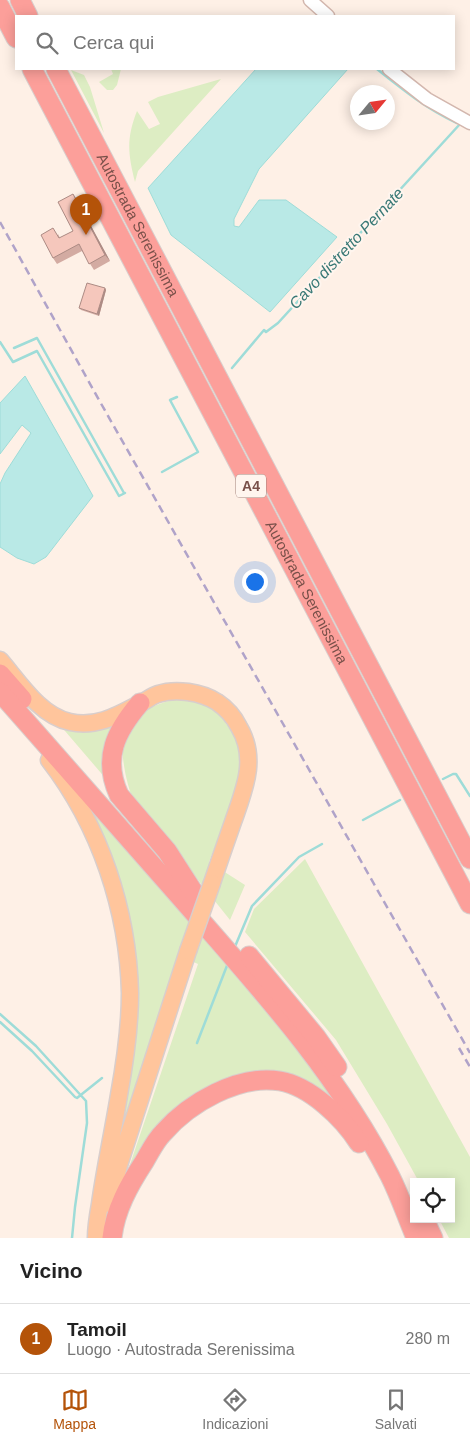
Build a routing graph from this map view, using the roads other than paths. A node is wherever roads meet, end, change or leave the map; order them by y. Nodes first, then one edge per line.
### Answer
1 (20, 0) edge
2 (310, 0) edge
3 (0, 7) edge
4 (28, 15) edge
5 (327, 15) edge
6 (15, 36) edge
7 (33, 70) edge
8 (57, 70) edge
9 (390, 70) edge
10 (470, 123) edge
11 (0, 660) edge
12 (0, 674) edge
13 (0, 692) edge
14 (140, 703) junction
15 (0, 704) edge
16 (470, 859) edge
17 (194, 893) junction
18 (470, 904) edge
19 (234, 949) junction
20 (410, 1192) edge
21 (426, 1223) edge
22 (96, 1238) edge
23 (104, 1238) edge
24 (112, 1238) edge
25 (416, 1238) edge
26 (433, 1238) edge

1 - 4 highway
2 - 5 street
3 - 6 highway
7 - 18 highway, Autostrada Serenissima / A4
8 - 16 highway, Autostrada Serenissima / A4
9 - 10 street
11 - 14 main road
12 - 17 highway
13 - 19 highway
14 - 17 highway
14 - 23 main road, bridge
15 - 22 main road
17 - 19 highway
19 - 20 highway
19 - 25 highway
21 - 26 highway
24 - 25 highway

